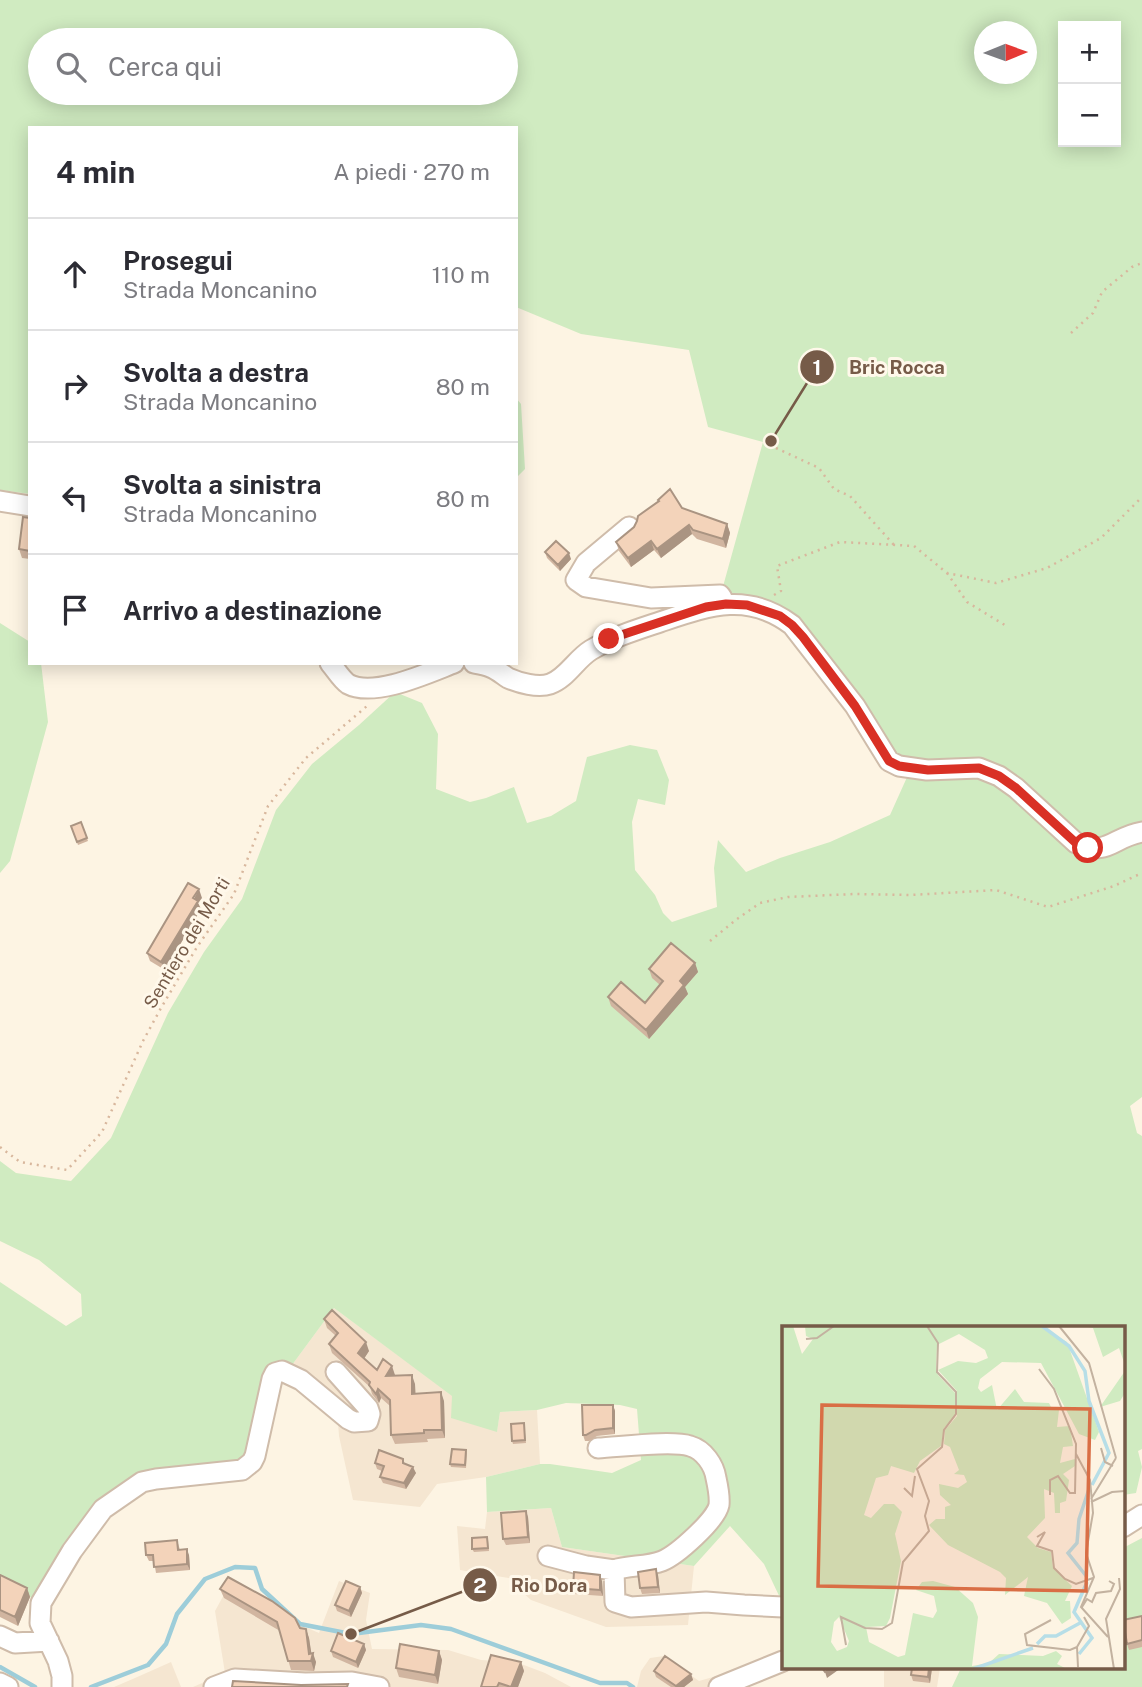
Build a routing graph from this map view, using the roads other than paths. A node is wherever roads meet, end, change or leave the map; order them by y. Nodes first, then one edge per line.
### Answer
1 (0, 502) edge
2 (28, 506) edge
3 (629, 527) edge
4 (726, 604) junction
5 (331, 665) edge
6 (449, 665) edge
7 (482, 665) edge
8 (1142, 832) edge
9 (336, 1372) dead end
10 (598, 1448) dead end
11 (1142, 1515) edge
12 (1124, 1526) edge
13 (548, 1556) dead end
14 (614, 1570) junction
15 (782, 1607) edge
16 (0, 1636) edge
17 (49, 1641) junction
18 (782, 1661) edge
19 (62, 1681) edge
20 (0, 1683) edge
21 (8, 1687) edge
22 (214, 1687) edge
23 (379, 1687) edge
24 (719, 1687) edge

1 - 2 street
3 - 4 street
4 - 7 street
4 - 8 street
5 - 6 street
9 - 17 street
10 - 14 street
11 - 12 street
13 - 14 street
14 - 15 street
16 - 17 street
17 - 19 street
18 - 24 street
20 - 21 street
22 - 23 street

